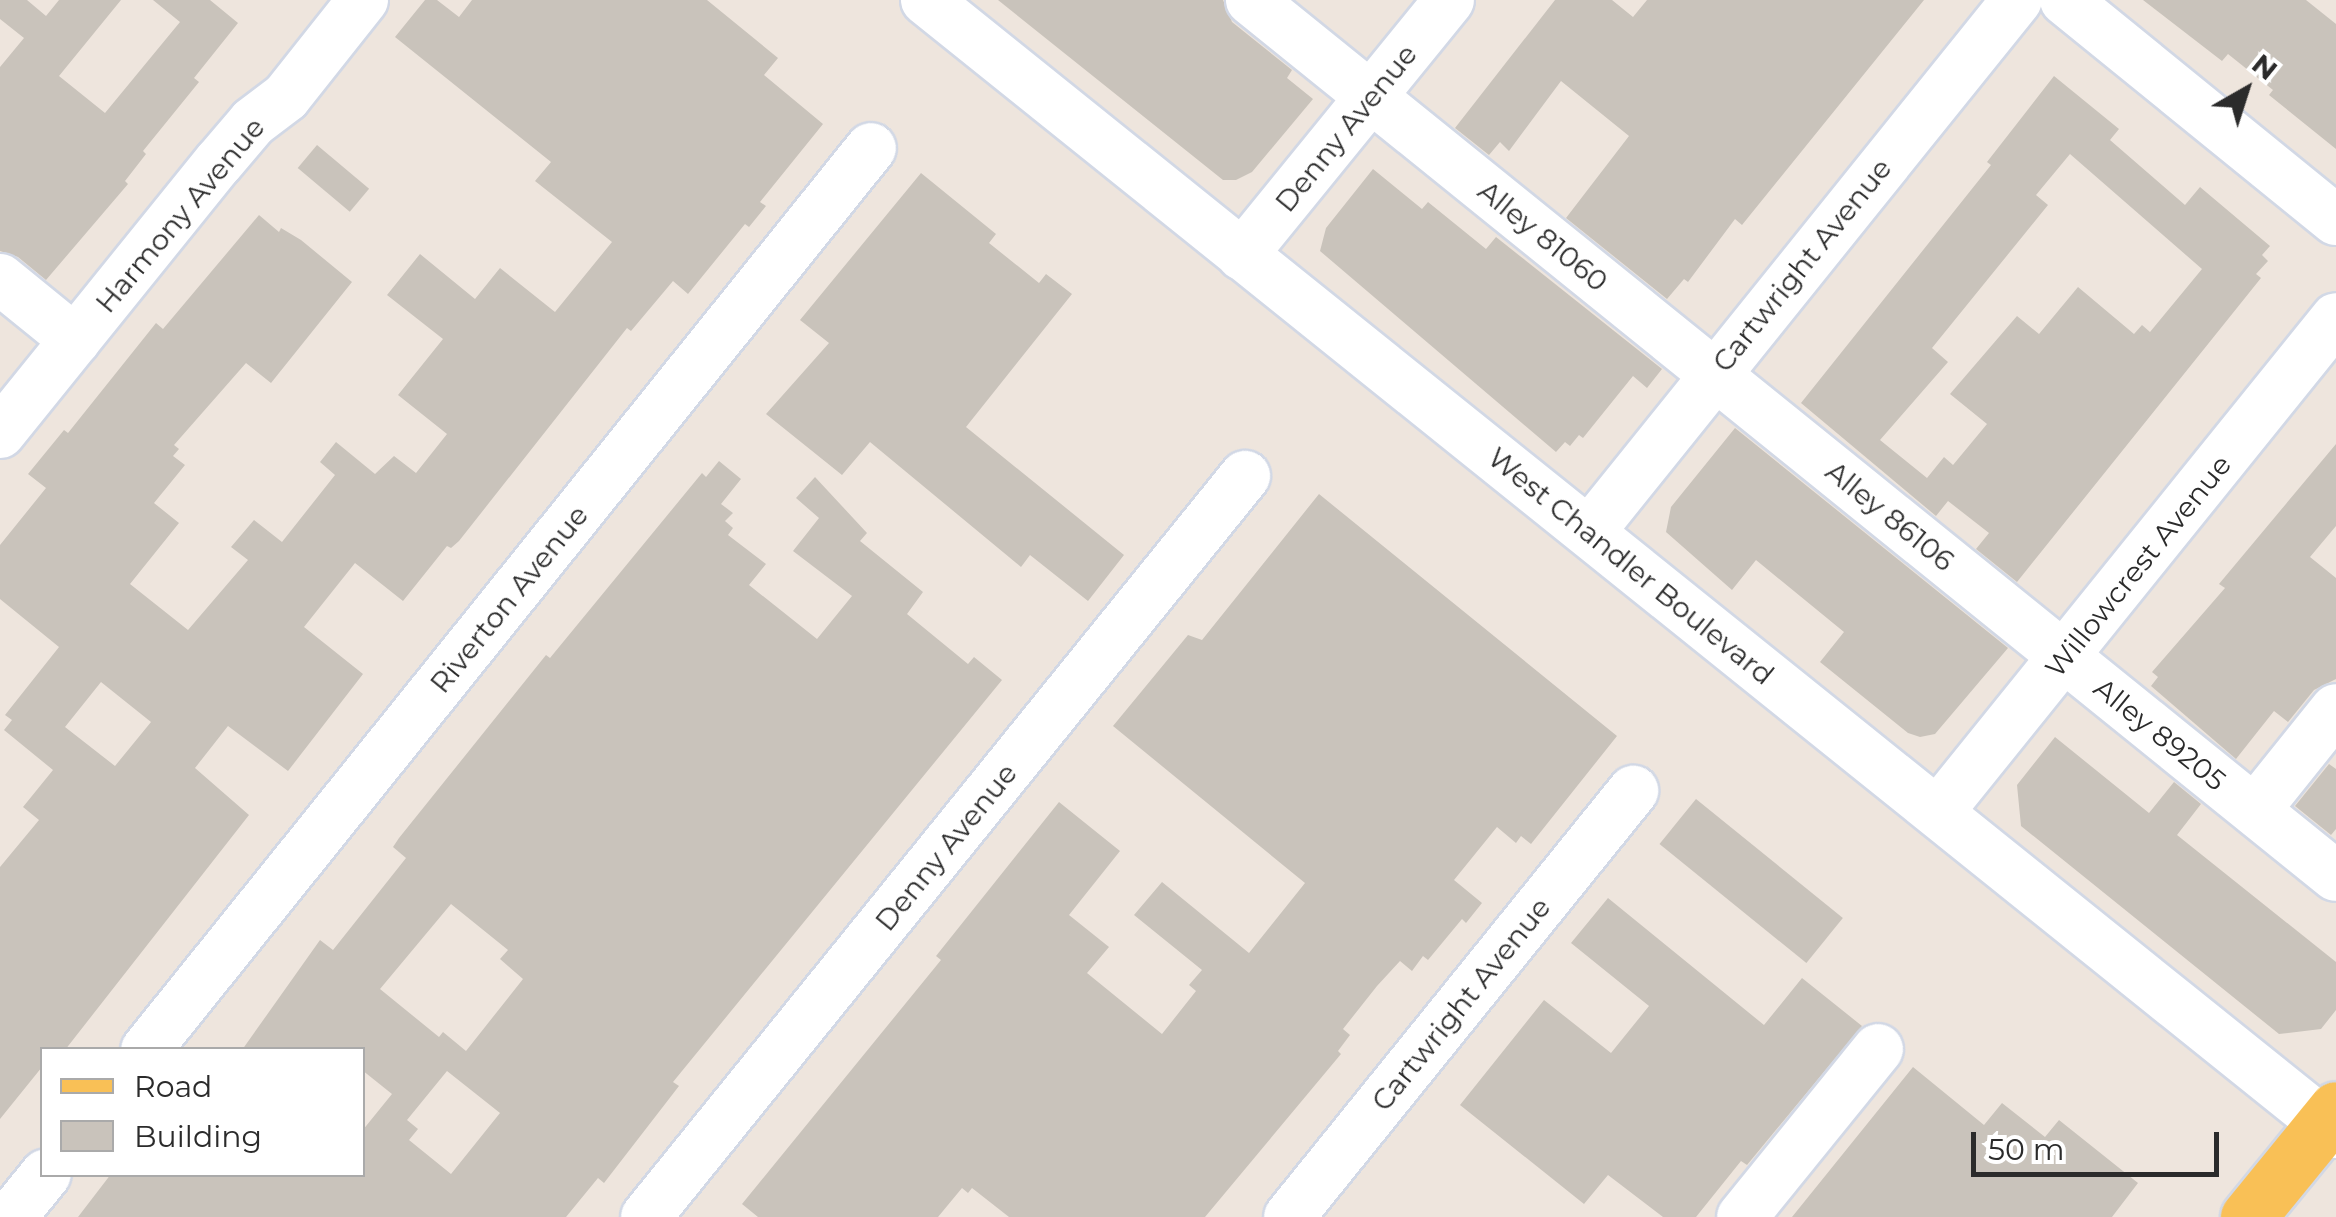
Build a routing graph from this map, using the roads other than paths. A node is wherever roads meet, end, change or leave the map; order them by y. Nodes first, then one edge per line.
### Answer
1 (363, 0) edge
2 (926, 0) edge
3 (1251, 0) edge
4 (1449, 0) edge
5 (2017, 0) edge
6 (2065, 0) edge
7 (1372, 97) junction
8 (872, 148) dead end
9 (2336, 220) edge
10 (1242, 255) junction
11 (0, 279) edge
12 (2336, 318) edge
13 (75, 340) junction
14 (1714, 374) junction
15 (0, 433) edge
16 (1245, 476) dead end
17 (1590, 532) junction
18 (2066, 658) junction
19 (2336, 709) edge
20 (1632, 791) dead end
21 (2255, 810) junction
22 (1938, 812) junction
23 (2336, 876) edge
24 (148, 1047) edge
25 (1878, 1049) dead end
26 (2332, 1122) edge
27 (44, 1177) edge
28 (12, 1217) edge
29 (646, 1217) edge
30 (1289, 1217) edge
31 (1742, 1217) edge
32 (2248, 1217) edge

1 - 13 street, Harmony Avenue
2 - 10 street, West Chandler Boulevard
3 - 7 street, Alley 81060
4 - 7 street, Denny Avenue
5 - 14 street, Cartwright Avenue
6 - 9 street
7 - 10 street, Denny Avenue
7 - 14 street, Alley 81060
8 - 24 street, Riverton Avenue
10 - 17 street, West Chandler Boulevard
11 - 13 street
12 - 18 street, Willowcrest Avenue
13 - 15 street, Harmony Avenue
14 - 17 street, Cartwright Avenue
14 - 18 street, Alley 86106
16 - 29 street, Denny Avenue
17 - 22 street, West Chandler Boulevard
18 - 21 street, Alley 89205
18 - 22 street, Willowcrest Avenue
19 - 21 street
20 - 30 street, Cartwright Avenue
21 - 23 street, Alley 89205
22 - 26 street, West Chandler Boulevard
25 - 31 street
26 - 32 main road
27 - 28 street

